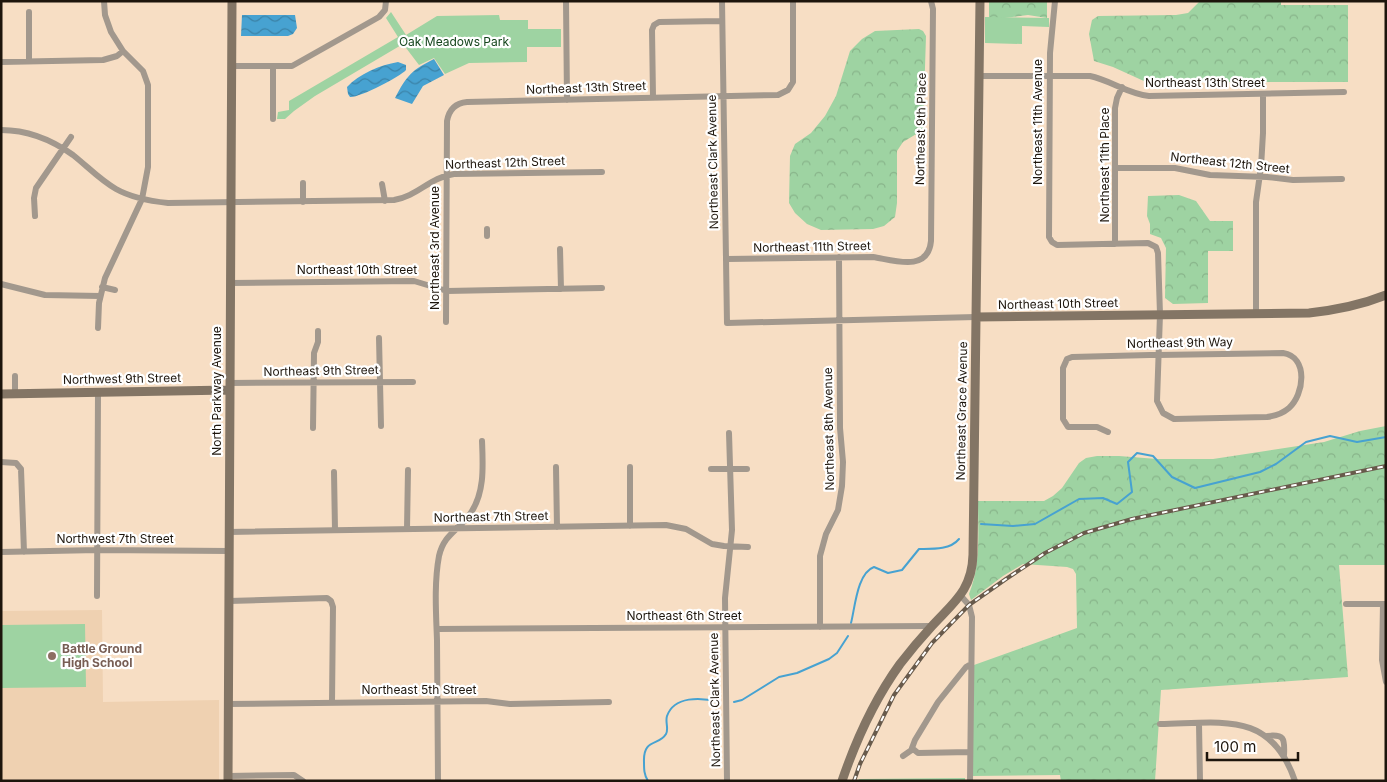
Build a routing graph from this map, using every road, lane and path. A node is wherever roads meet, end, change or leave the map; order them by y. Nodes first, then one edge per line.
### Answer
1 (104, 1) edge
2 (232, 1) edge
3 (386, 1) edge
4 (566, 1) edge
5 (722, 1) edge
6 (793, 1) edge
7 (931, 1) edge
8 (980, 1) edge
9 (1056, 1) edge
10 (28, 12) dead end
11 (722, 21) junction
12 (123, 51) junction
13 (29, 61) junction
14 (1, 62) edge
15 (232, 66) junction
16 (273, 66) junction
17 (979, 76) junction
18 (1050, 77) junction
19 (1122, 88) junction
20 (1344, 92) dead end
21 (1263, 95) junction
22 (723, 96) junction
23 (653, 97) junction
24 (567, 100) junction
25 (274, 118) dead end
26 (1, 130) edge
27 (71, 137) dead end
28 (62, 148) junction
29 (1115, 168) junction
30 (602, 172) dead end
31 (446, 175) junction
32 (1259, 177) junction
33 (1342, 179) dead end
34 (303, 183) dead end
35 (382, 184) dead end
36 (142, 199) junction
37 (385, 201) junction
38 (303, 202) junction
39 (231, 203) junction
40 (35, 216) dead end
41 (1115, 244) junction
42 (560, 249) dead end
43 (926, 255) joint
44 (839, 257) junction
45 (727, 259) junction
46 (231, 283) junction
47 (1, 284) edge
48 (102, 287) junction
49 (602, 288) dead end
50 (561, 289) junction
51 (114, 290) dead end
52 (446, 291) junction
53 (1386, 295) edge
54 (100, 296) junction
55 (1160, 314) junction
56 (1256, 314) junction
57 (976, 317) junction
58 (840, 321) junction
59 (446, 322) dead end
60 (727, 323) joint
61 (98, 328) dead end
62 (318, 330) dead end
63 (379, 338) dead end
64 (1158, 355) junction
65 (15, 376) dead end
66 (314, 382) junction
67 (380, 382) junction
68 (413, 382) dead end
69 (229, 387) junction
70 (98, 392) junction
71 (1, 394) edge
72 (15, 394) junction
73 (380, 426) dead end
74 (313, 428) dead end
75 (1108, 432) dead end
76 (729, 433) dead end
77 (482, 441) dead end
78 (1, 462) edge
79 (556, 467) dead end
80 (630, 467) dead end
81 (712, 469) dead end
82 (730, 469) junction
83 (748, 469) dead end
84 (408, 470) dead end
85 (334, 472) dead end
86 (630, 526) junction
87 (557, 527) junction
88 (456, 528) junction
89 (407, 529) junction
90 (335, 530) junction
91 (229, 532) junction
92 (730, 546) junction
93 (748, 547) dead end
94 (98, 550) junction
95 (229, 551) junction
96 (1, 552) edge
97 (24, 552) junction
98 (98, 596) dead end
99 (961, 596) junction
100 (229, 601) junction
101 (1346, 604) dead end
102 (1384, 604) edge
103 (725, 626) junction
104 (932, 626) junction
105 (820, 627) junction
106 (437, 629) junction
107 (971, 664) junction
108 (1386, 682) edge
109 (332, 702) junction
110 (437, 702) junction
111 (609, 702) dead end
112 (228, 704) junction
113 (1160, 724) dead end
114 (1199, 724) junction
115 (913, 750) junction
116 (970, 752) junction
117 (903, 756) dead end
118 (228, 778) edge
119 (303, 781) edge
120 (438, 781) edge
121 (727, 781) edge
122 (842, 781) edge
123 (970, 781) edge
124 (1200, 781) edge
125 (1295, 781) edge

1 - 12 street
2 - 15 street, North Parkway Avenue
3 - 16 street
4 - 24 street
5 - 11 street, Northeast Clark Avenue
6 - 22 street, Northeast 13th Street
7 - 43 street, Northeast 9th Place
8 - 17 street, Northeast Grace Avenue
9 - 18 street, Northeast 11th Avenue
10 - 13 street
11 - 22 street, Northeast Clark Avenue
11 - 23 street
12 - 13 street
12 - 36 street
13 - 14 street
15 - 16 street
15 - 39 street, North Parkway Avenue
16 - 25 street
17 - 18 street, Northeast 13th Street
17 - 57 street, Northeast Grace Avenue
18 - 19 street, Northeast 13th Street
18 - 41 street, Northeast 11th Avenue
19 - 21 street, Northeast 13th Street
19 - 29 street, Northeast 11th Place
20 - 21 street, Northeast 13th Street
21 - 32 street
22 - 23 street, Northeast 13th Street
22 - 45 street, Northeast Clark Avenue
23 - 24 street, Northeast 13th Street
24 - 31 street, Northeast 13th Street
26 - 28 street, Northeast 12th Street
27 - 28 street
28 - 36 street, Northeast 12th Street
28 - 40 street
29 - 32 street, Northeast 12th Street
29 - 41 street, Northeast 11th Place
30 - 31 street, Northeast 12th Street
31 - 37 street, Northeast 12th Street
31 - 52 street, Northeast 3rd Avenue
32 - 33 street, Northeast 12th Street
32 - 56 street
34 - 38 street
35 - 37 street
36 - 39 street, Northeast 12th Street
36 - 48 street
37 - 38 street, Northeast 12th Street
38 - 39 street, Northeast 12th Street
39 - 46 street, North Parkway Avenue
41 - 55 street
42 - 50 street
43 - 44 street, Northeast 11th Street
44 - 45 street, Northeast 11th Street
44 - 58 street, Northeast 8th Avenue
45 - 60 street, Northeast Clark Avenue
46 - 52 street, Northeast 10th Street
46 - 69 street, North Parkway Avenue
47 - 54 street
48 - 51 street
48 - 54 street
49 - 50 street, Northeast 10th Street
50 - 52 street, Northeast 10th Street
52 - 59 street, Northeast 3rd Avenue
53 - 56 street, Northeast 10th Street
54 - 61 street
55 - 56 street, Northeast 10th Street
55 - 57 street, Northeast 10th Street
55 - 64 street
57 - 58 street, Northeast 10th Street
57 - 99 street, Northeast Grace Avenue
58 - 60 street, Northeast 10th Street
58 - 105 street, Northeast 8th Avenue
62 - 66 street
63 - 67 street
64 - 64 street, Northeast 9th Way
64 - 75 street, Northeast 9th Way
65 - 72 street
66 - 67 street, Northeast 9th Street
66 - 69 street, Northeast 9th Street
66 - 74 street
67 - 68 street, Northeast 9th Street
67 - 73 street
69 - 70 street, Northwest 9th Street
69 - 91 street, North Parkway Avenue
70 - 72 street, Northwest 9th Street
70 - 94 street
71 - 72 street, Northwest 9th Street
76 - 82 street, Northeast Clark Avenue
77 - 88 street
78 - 97 street
79 - 87 street
80 - 86 street
81 - 82 street
82 - 83 street
82 - 92 street, Northeast Clark Avenue
84 - 89 street
85 - 90 street
86 - 87 street, Northeast 7th Street
86 - 92 street, Northeast 7th Street
87 - 88 street, Northeast 7th Street
88 - 89 street, Northeast 7th Street
88 - 106 street
89 - 90 street, Northeast 7th Street
90 - 91 street, Northeast 7th Street
91 - 95 street, North Parkway Avenue
92 - 93 street, Northeast 7th Street
92 - 103 street, Northeast Clark Avenue
94 - 95 street, Northwest 7th Street
94 - 97 street, Northwest 7th Street
94 - 98 street
95 - 100 street, North Parkway Avenue
96 - 97 street, Northwest 7th Street
99 - 104 street, Northeast Grace Avenue
99 - 107 street
100 - 109 street
100 - 112 street, North Parkway Avenue
101 - 102 street
102 - 108 street
103 - 105 street, Northeast 6th Street
103 - 106 street, Northeast 6th Street
103 - 121 street, Northeast Clark Avenue
104 - 105 street, Northeast 6th Street
104 - 122 street, Northeast Grace Avenue
106 - 110 street
107 - 115 street
107 - 116 street
109 - 110 street, Northeast 5th Street
109 - 112 street, Northeast 5th Street
110 - 111 street, Northeast 5th Street
110 - 120 street
112 - 118 street, North Parkway Avenue
113 - 114 street
114 - 124 street
114 - 125 street
115 - 116 street
115 - 117 street
116 - 123 street
118 - 119 street

